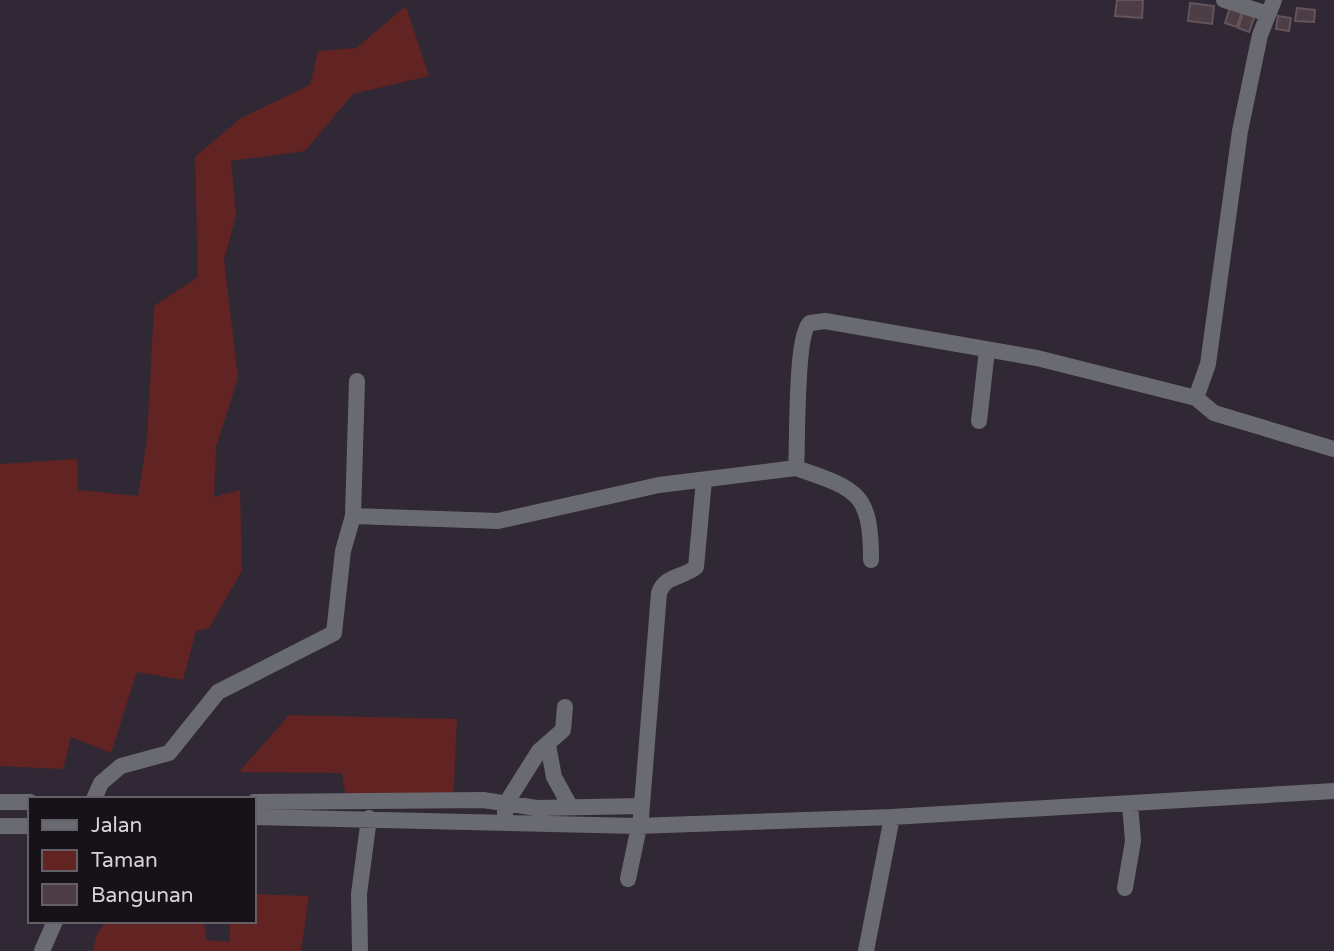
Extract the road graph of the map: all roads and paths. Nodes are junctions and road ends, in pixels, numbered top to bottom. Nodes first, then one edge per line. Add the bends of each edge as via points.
1 (1224, 0) edge
2 (1271, 7) edge
3 (987, 350) junction
4 (357, 381) dead end
5 (1196, 398) junction
6 (979, 421) dead end
7 (1334, 449) edge
8 (796, 468) junction
9 (704, 480) junction
10 (353, 516) junction
11 (871, 560) dead end
12 (565, 707) dead end
13 (548, 745) junction
14 (1334, 791) edge
15 (95, 797) edge
16 (0, 802) edge
17 (28, 802) edge
18 (256, 802) edge
19 (1130, 804) junction
20 (506, 805) junction
21 (570, 806) junction
22 (641, 815) junction
23 (256, 817) edge
24 (892, 817) junction
25 (369, 818) junction
26 (505, 824) junction
27 (0, 826) edge
28 (28, 826) edge
29 (628, 878) dead end
30 (1125, 888) dead end
31 (54, 923) edge
32 (42, 951) edge
33 (360, 951) edge
34 (866, 951) edge

1 - 2 street
2 - 5 street via 1260,35 1240,131 1208,364
3 - 5 street
3 - 6 street
3 - 8 street via 825,321 810,323 803,331
4 - 10 street
5 - 7 street via 1214,413
8 - 9 street
8 - 11 street via 850,489 858,497 871,523
9 - 10 street via 659,485 498,521
9 - 22 street via 696,568 671,578 659,593
10 - 15 street via 343,551 334,633 218,692 169,753 121,766 101,783
12 - 13 street via 563,730
13 - 20 street via 539,751
13 - 21 street via 554,777
14 - 19 street
16 - 17 street
18 - 20 street via 483,800
19 - 24 street
19 - 30 street via 1133,841
20 - 21 street
20 - 26 street
21 - 22 street
22 - 24 street
22 - 26 street
22 - 29 street
23 - 25 street
24 - 34 street
25 - 26 street
25 - 33 street via 360,879
27 - 28 street
31 - 32 street

